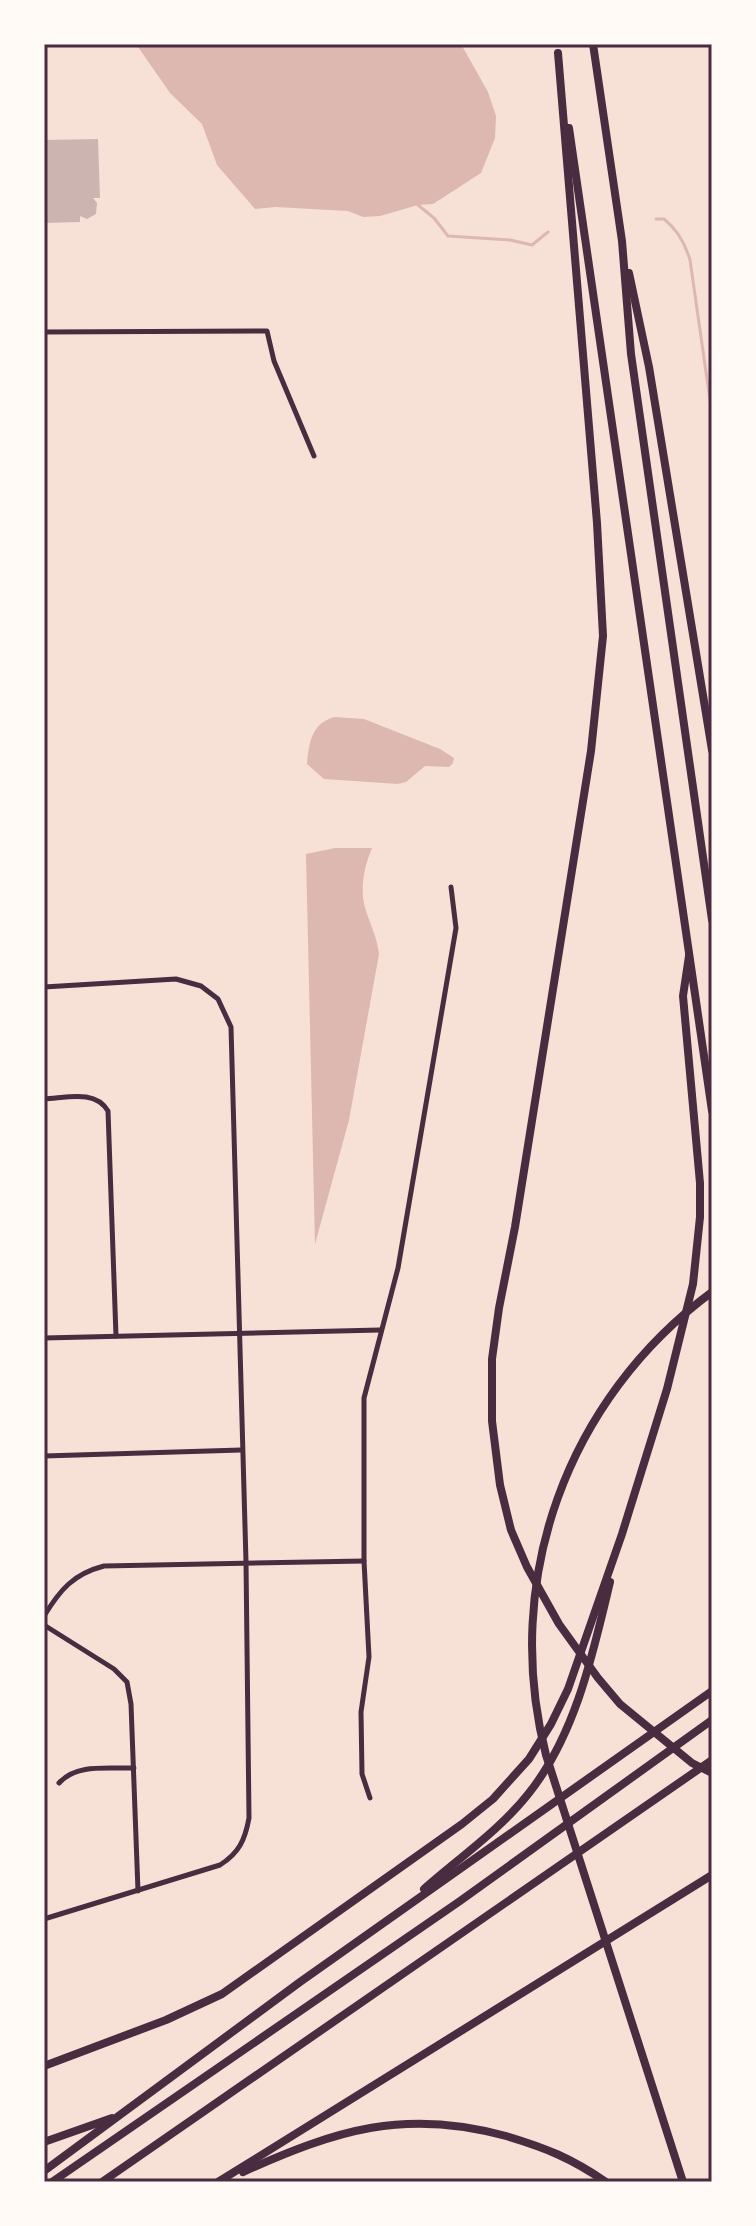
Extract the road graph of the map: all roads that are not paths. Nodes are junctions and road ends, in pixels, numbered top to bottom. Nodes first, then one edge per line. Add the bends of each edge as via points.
1 (593, 44) edge
2 (557, 48) edge
3 (622, 241) junction
4 (44, 332) edge
5 (314, 456) dead end
6 (712, 750) edge
7 (451, 887) dead end
8 (712, 920) edge
9 (689, 956) junction
10 (44, 987) edge
11 (44, 1099) edge
12 (712, 1111) edge
13 (712, 1292) edge
14 (380, 1330) junction
15 (238, 1333) junction
16 (116, 1336) junction
17 (44, 1338) edge
18 (241, 1450) junction
19 (44, 1456) edge
20 (622, 1534) junction
21 (364, 1561) junction
22 (246, 1562) junction
23 (44, 1616) edge
24 (44, 1625) edge
25 (712, 1691) edge
26 (712, 1720) edge
27 (712, 1760) edge
28 (134, 1768) junction
29 (712, 1773) edge
30 (59, 1783) dead end
31 (370, 1798) dead end
32 (712, 1875) edge
33 (138, 1891) junction
34 (392, 1917) junction
35 (44, 1919) edge
36 (274, 2063) junction
37 (44, 2066) edge
38 (121, 2115) junction
39 (44, 2142) edge
40 (44, 2171) edge
41 (52, 2182) edge
42 (102, 2182) edge
43 (112, 2182) edge
44 (220, 2182) edge
45 (606, 2182) edge
46 (683, 2182) edge

1 - 3 highway
2 - 9 highway
2 - 29 highway via 603,636 591,751 499,1308 492,1421 511,1530 559,1624 620,1704
3 - 6 highway via 649,367
3 - 8 highway via 631,354
4 - 5 street via 267,331 274,361
7 - 14 street via 456,928 398,1268
9 - 12 highway
9 - 20 highway via 683,996 700,1183 698,1244 667,1389
10 - 15 street via 176,979 201,986 218,999 231,1027
11 - 16 street via 94,1098 108,1111
13 - 46 highway via 635,1362 587,1432 548,1529 533,1605 531,1665 539,1728
14 - 15 street
14 - 21 street via 364,1398
15 - 16 street
15 - 18 street
16 - 17 street
18 - 19 street
18 - 22 street
20 - 34 highway via 596,1641 553,1756 509,1816
20 - 37 highway via 551,1724 529,1759 493,1799 222,1994
21 - 22 street
21 - 31 street via 369,1657 361,1712 362,1774
22 - 23 street via 95,1568 66,1584
22 - 33 street via 247,1832 236,1856 220,1865
24 - 28 street via 127,1682
25 - 34 highway
26 - 41 highway
27 - 36 highway
28 - 30 street via 80,1770
28 - 33 street
32 - 44 highway
33 - 35 street
34 - 38 highway
36 - 42 highway
36 - 43 highway
38 - 39 highway
38 - 40 highway
44 - 45 highway via 331,2136 424,2122 475,2128 533,2144 562,2154

